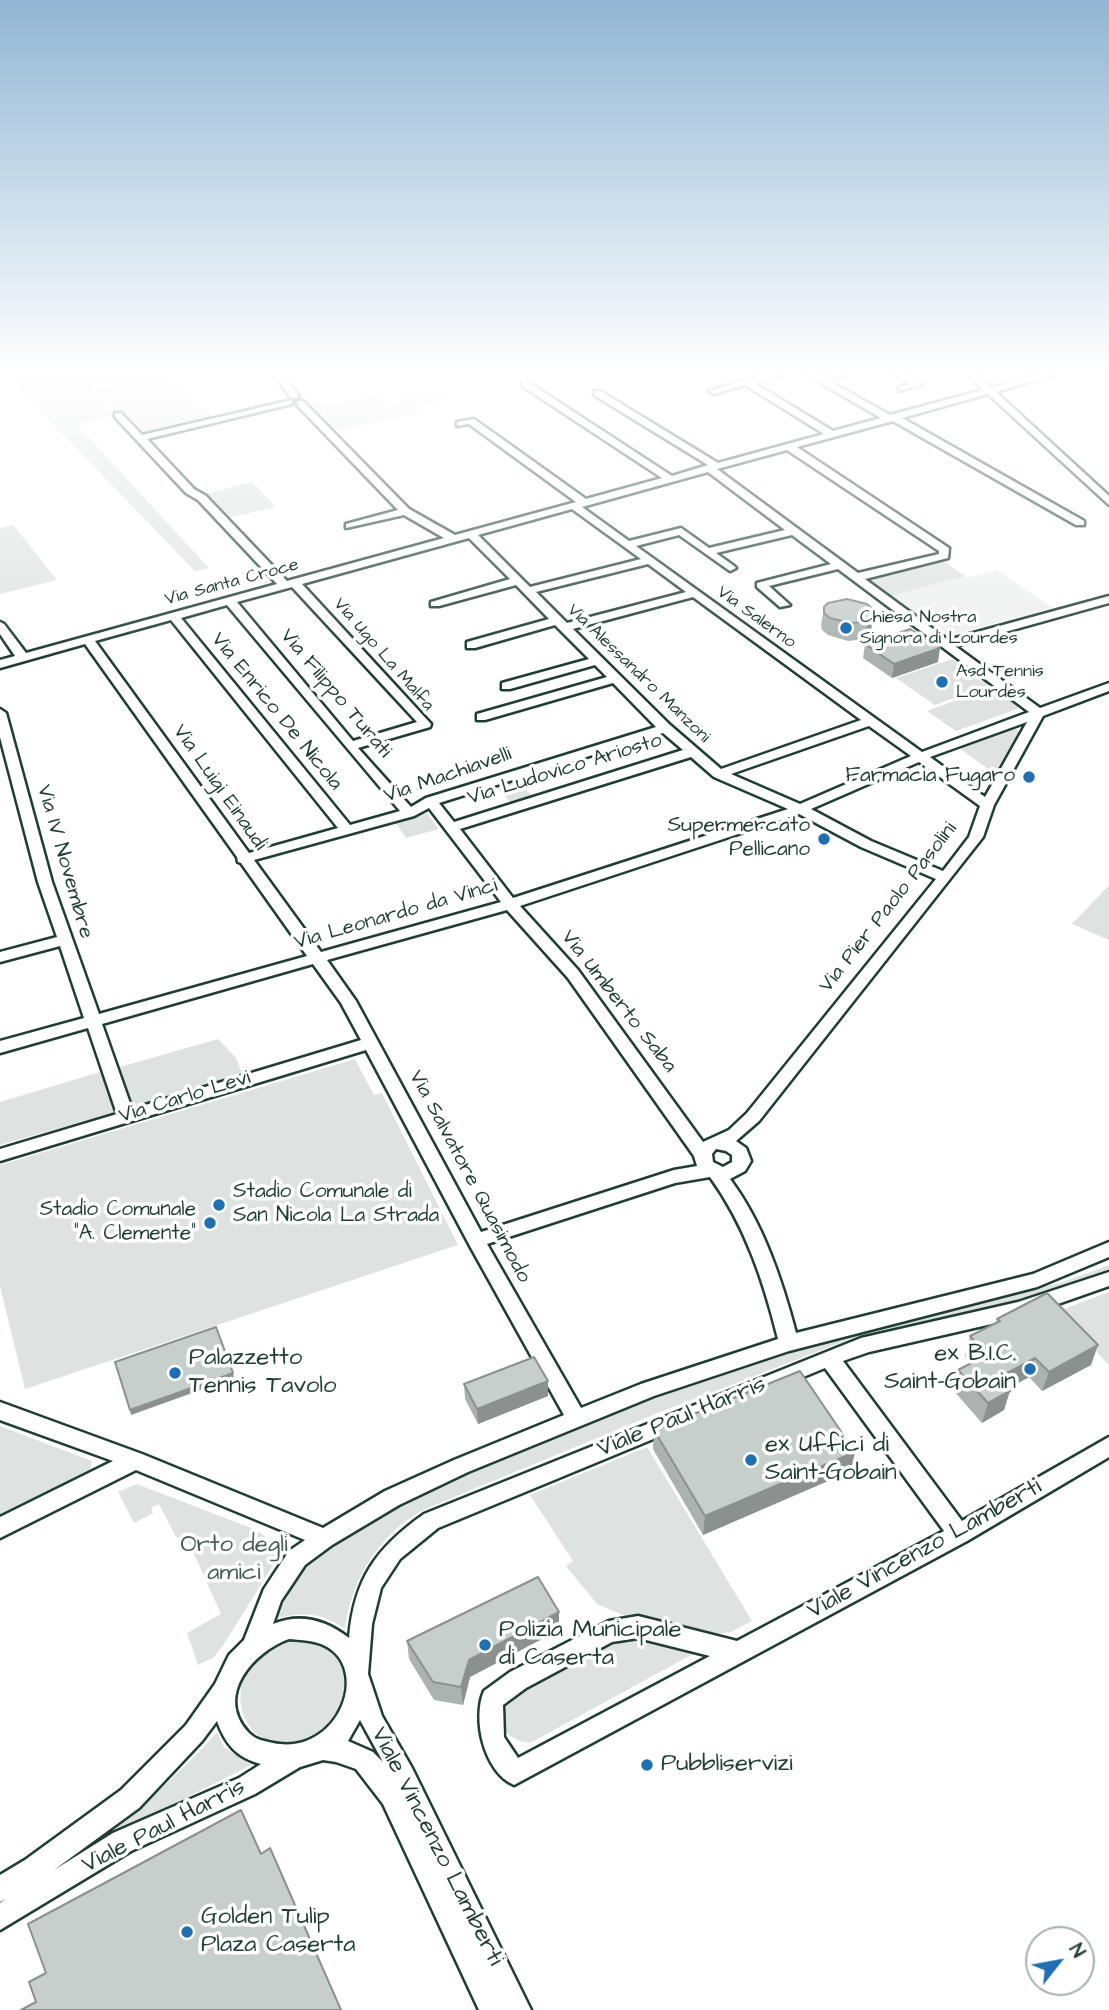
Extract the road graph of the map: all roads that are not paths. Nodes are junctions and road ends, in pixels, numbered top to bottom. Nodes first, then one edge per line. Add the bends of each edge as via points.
1 (168, 468) edge
2 (362, 468) edge
3 (531, 468) edge
4 (653, 468) edge
5 (710, 468) edge
6 (714, 468) edge
7 (821, 468) edge
8 (981, 468) edge
9 (1071, 468) edge
10 (670, 479) junction
11 (1109, 502) edge
12 (579, 505) junction
13 (405, 511) junction
14 (1080, 523) dead end
15 (350, 526) dead end
16 (794, 531) junction
17 (472, 535) junction
18 (454, 540) junction
19 (627, 545) junction
20 (707, 552) junction
21 (648, 561) junction
22 (842, 565) junction
23 (730, 568) dead end
24 (857, 577) junction
25 (517, 580) junction
26 (291, 585) junction
27 (528, 591) junction
28 (693, 594) junction
29 (1109, 599) edge
30 (230, 601) junction
31 (435, 604) dead end
32 (784, 605) dead end
33 (174, 616) junction
34 (562, 624) junction
35 (0, 626) edge
36 (88, 640) junction
37 (471, 645) dead end
38 (945, 645) junction
39 (23, 658) junction
40 (598, 660) junction
41 (0, 664) edge
42 (616, 678) junction
43 (506, 686) dead end
44 (1109, 687) edge
45 (0, 713) edge
46 (1038, 713) junction
47 (481, 717) dead end
48 (870, 721) junction
49 (665, 728) junction
50 (350, 746) junction
51 (692, 752) junction
52 (919, 757) junction
53 (719, 774) junction
54 (431, 801) junction
55 (987, 805) junction
56 (800, 809) junction
57 (409, 813) junction
58 (452, 827) junction
59 (348, 831) junction
60 (243, 859) junction
61 (944, 877) junction
62 (510, 904) junction
63 (64, 940) junction
64 (0, 957) edge
65 (317, 960) junction
66 (92, 1022) junction
67 (371, 1043) junction
68 (0, 1047) edge
69 (126, 1116) junction
70 (753, 1117) junction
71 (0, 1155) edge
72 (710, 1157) junction
73 (741, 1161) junction
74 (739, 1204) junction
75 (476, 1241) junction
76 (1109, 1249) edge
77 (1109, 1279) edge
78 (789, 1343) junction
79 (829, 1358) junction
80 (0, 1410) edge
81 (576, 1419) junction
82 (1109, 1446) edge
83 (135, 1460) junction
84 (0, 1528) edge
85 (959, 1534) junction
86 (324, 1538) junction
87 (254, 1643) junction
88 (740, 1653) junction
89 (359, 1677) junction
90 (225, 1690) junction
91 (322, 1748) junction
92 (291, 1759) junction
93 (0, 1889) edge
94 (0, 1917) edge
95 (493, 2010) edge
96 (518, 2010) edge

1 - 26 street
2 - 13 street
3 - 12 street, Via Salerno
4 - 10 street
5 - 10 street, Via Santa Croce
6 - 16 street
7 - 24 street via 945,550 944,556
8 - 14 street
9 - 11 street
10 - 12 street, Via Santa Croce
12 - 17 street, Via Santa Croce
12 - 19 street, Via Salerno
13 - 15 street
13 - 18 street
16 - 20 street
16 - 22 street
17 - 18 street, Via Santa Croce
17 - 25 street, Via Alessandro Manzoni
18 - 26 street, Via Santa Croce
19 - 20 street via 681,531
19 - 21 street, Via Salerno
20 - 23 street
21 - 27 street
21 - 28 street, Via Salerno
22 - 24 street
22 - 32 street via 761,585
24 - 38 street
25 - 27 street, Via Alessandro Manzoni
25 - 31 street
26 - 30 street, Via Santa Croce
26 - 50 street, Via Ugo La Malfa via 425,724
27 - 34 street, Via Alessandro Manzoni
28 - 34 street
28 - 48 street, Via Salerno
29 - 38 street
30 - 33 street, Via Santa Croce
30 - 50 street, Via Filippo Turati
33 - 36 street, Via Santa Croce
33 - 59 street, Via Enrico De Nicola
34 - 37 street
34 - 40 street, Via Alessandro Manzoni
35 - 39 street
36 - 39 street, Via Santa Croce
36 - 60 street, Via Luigi Einaudi
38 - 46 street
39 - 41 street, Via Santa Croce
40 - 42 street, Via Alessandro Manzoni
40 - 43 street
42 - 47 street
42 - 49 street, Via Alessandro Manzoni
44 - 46 street, Via Leonardo da Vinci
45 - 63 street, Via IV Novembre
46 - 52 street, Via Leonardo da Vinci
46 - 55 street, Via Pier Paolo Pasolini
48 - 52 street, Via Salerno
48 - 53 street
49 - 51 street, Via Alessandro Manzoni
49 - 54 street, Via Machiavelli
50 - 57 street, Via Filippo Turati
51 - 53 street, Via Alessandro Manzoni
51 - 58 street, Via Ludovico Ariosto
52 - 55 street, Via Salerno
52 - 56 street, Via Leonardo da Vinci
53 - 56 street, Via Alessandro Manzoni
54 - 57 street, Via Machiavelli
54 - 58 street, Via Umberto Saba
55 - 61 street, Via Pier Paolo Pasolini via 976,837
56 - 61 street, Via Alessandro Manzoni
56 - 62 street, Via Leonardo da Vinci
57 - 59 street, Via Machiavelli
58 - 62 street, Via Umberto Saba
59 - 60 street, Via Machiavelli
60 - 65 street, Via Luigi Einaudi
61 - 70 street, Via Pier Paolo Pasolini
62 - 65 street, Via Leonardo da Vinci
62 - 72 street, Via Umberto Saba via 573,974
63 - 64 street
63 - 66 street, Via IV Novembre
65 - 66 street, Via Leonardo da Vinci
65 - 67 street, Via Salvatore Quasimodo via 348,1001
66 - 68 street, Via Leonardo da Vinci
66 - 69 street, Via IV Novembre
67 - 69 street, Via Carlo Levi
67 - 75 street, Via Salvatore Quasimodo
69 - 71 street, Via Carlo Levi
70 - 72 street, Via Pier Paolo Pasolini
70 - 73 street, Via Pier Paolo Pasolini
72 - 73 street via 731,1172
72 - 73 street via 730,1144
72 - 74 street, Via Pier Paolo Pasolini
72 - 75 street via 674,1177
73 - 74 street, Via Pier Paolo Pasolini
74 - 78 street, Via Pier Paolo Pasolini
75 - 81 street, Via Salvatore Quasimodo
76 - 78 street, Viale Paul Harris via 1037,1280
77 - 79 street, Viale Paul Harris via 1018,1310 868,1344
78 - 81 street, Viale Paul Harris
79 - 85 street
79 - 89 street, Viale Paul Harris via 472,1503 410,1534 384,1559 369,1586 359,1629
80 - 83 street
81 - 86 street, Viale Paul Harris via 392,1498
82 - 85 street, Viale Vincenzo Lamberti
83 - 84 street
83 - 86 street
85 - 88 street, Viale Vincenzo Lamberti
86 - 87 street, Viale Paul Harris via 297,1558 272,1596
87 - 89 street, Viale Paul Harris via 289,1628 326,1633 352,1656
87 - 90 street, Viale Paul Harris via 230,1672
88 - 88 street, Viale Vincenzo Lamberti via 638,1627 609,1632 518,1680 492,1699 488,1723 496,1747 514,1773
89 - 91 street, Viale Paul Harris via 347,1726
89 - 96 street, Viale Vincenzo Lamberti via 372,1721 404,1776
90 - 92 street, Viale Paul Harris via 225,1712 233,1732 248,1748 268,1757
90 - 93 street, Viale Paul Harris via 194,1733 130,1799
91 - 92 street, Viale Paul Harris
91 - 95 street, Viale Vincenzo Lamberti via 352,1752 372,1765 392,1795
92 - 94 street, Viale Paul Harris via 247,1786 122,1842

